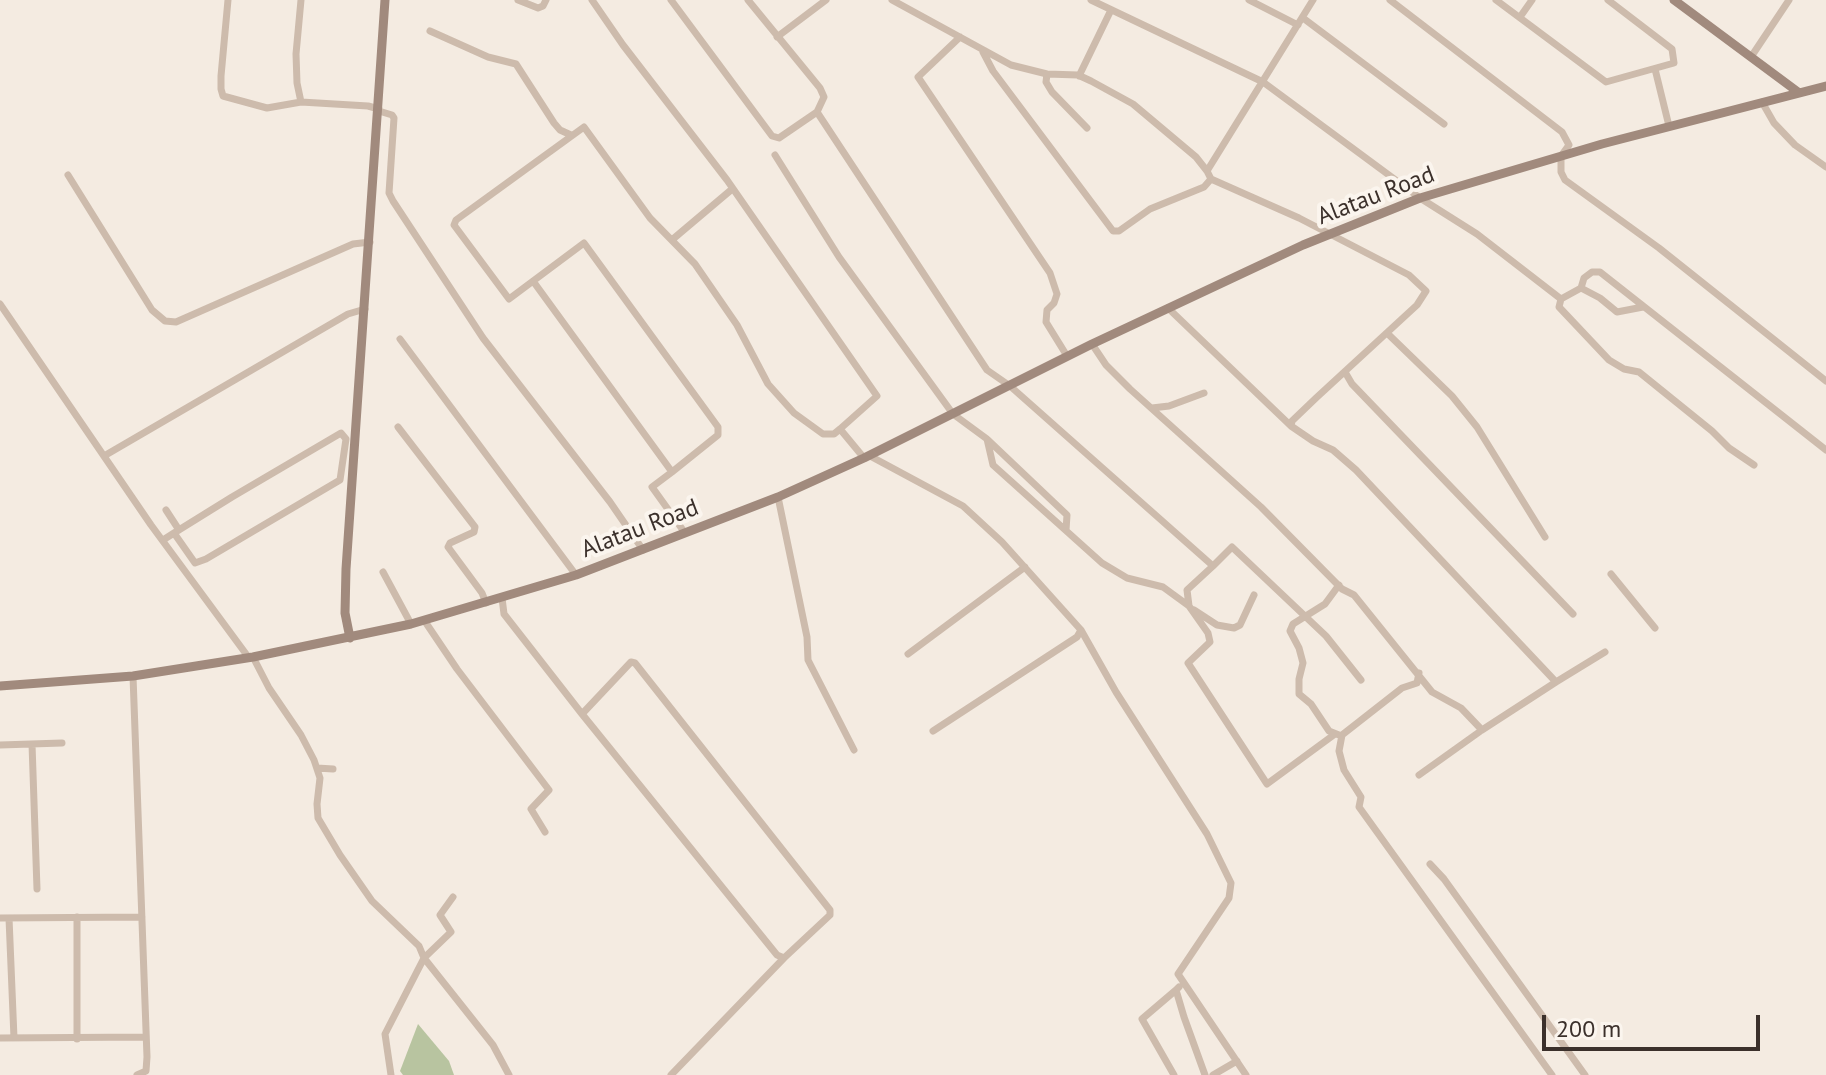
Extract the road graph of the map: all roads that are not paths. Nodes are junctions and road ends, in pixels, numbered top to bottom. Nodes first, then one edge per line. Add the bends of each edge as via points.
1 (228, 0) edge
2 (301, 0) edge
3 (385, 0) edge
4 (518, 0) edge
5 (546, 0) edge
6 (592, 0) edge
7 (671, 0) edge
8 (748, 0) edge
9 (826, 0) edge
10 (892, 0) edge
11 (917, 0) edge
12 (1091, 0) edge
13 (1249, 0) edge
14 (1313, 0) edge
15 (1390, 0) edge
16 (1496, 0) edge
17 (1532, 0) edge
18 (1608, 0) edge
19 (1674, 0) edge
20 (1789, 0) edge
21 (913, 10) junction
22 (1111, 10) junction
23 (1520, 17) junction
24 (1300, 21) junction
25 (430, 31) dead end
26 (777, 37) junction
27 (960, 37) junction
28 (982, 50) junction
29 (1751, 57) junction
30 (1655, 69) junction
31 (1047, 74) junction
32 (1079, 76) junction
33 (1263, 82) junction
34 (1826, 86) edge
35 (1798, 92) junction
36 (301, 102) junction
37 (1762, 102) junction
38 (379, 110) junction
39 (817, 112) junction
40 (1444, 124) dead end
41 (1669, 126) junction
42 (1087, 128) dead end
43 (571, 135) junction
44 (775, 155) dead end
45 (1561, 156) junction
46 (1826, 167) edge
47 (68, 175) dead end
48 (1209, 175) junction
49 (731, 190) junction
50 (1420, 198) junction
51 (1332, 235) junction
52 (673, 239) junction
53 (370, 242) junction
54 (533, 281) junction
55 (1581, 288) junction
56 (1561, 299) junction
57 (0, 304) edge
58 (1643, 307) junction
59 (1168, 308) junction
60 (365, 309) junction
61 (1387, 333) junction
62 (400, 339) dead end
63 (1092, 344) junction
64 (1067, 356) junction
65 (1345, 372) junction
66 (1826, 381) edge
67 (1010, 386) junction
68 (1204, 393) dead end
69 (1152, 408) junction
70 (953, 414) junction
71 (1291, 426) junction
72 (398, 427) dead end
73 (840, 429) junction
74 (987, 439) junction
75 (1826, 450) edge
76 (870, 455) junction
77 (104, 456) junction
78 (1754, 465) dead end
79 (672, 472) junction
80 (778, 497) junction
81 (166, 510) dead end
82 (1066, 530) junction
83 (177, 531) junction
84 (685, 533) junction
85 (1545, 537) dead end
86 (163, 540) junction
87 (643, 550) junction
88 (1213, 566) junction
89 (1025, 567) junction
90 (383, 572) dead end
91 (1611, 574) dead end
92 (576, 575) junction
93 (1339, 585) junction
94 (1254, 595) dead end
95 (502, 598) junction
96 (486, 603) junction
97 (1189, 606) junction
98 (1573, 614) dead end
99 (1305, 616) junction
100 (424, 620) junction
101 (411, 624) junction
102 (1655, 628) dead end
103 (1081, 630) junction
104 (350, 638) junction
105 (1605, 652) dead end
106 (908, 654) dead end
107 (251, 657) junction
108 (1419, 673) junction
109 (133, 676) junction
110 (1361, 680) dead end
111 (1556, 682) junction
112 (0, 686) edge
113 (582, 714) junction
114 (1482, 730) junction
115 (933, 731) dead end
116 (1339, 735) junction
117 (62, 743) dead end
118 (32, 744) junction
119 (0, 745) edge
120 (854, 750) dead end
121 (317, 768) junction
122 (333, 769) dead end
123 (1419, 775) dead end
124 (545, 832) dead end
125 (1430, 864) dead end
126 (37, 889) dead end
127 (453, 897) dead end
128 (77, 917) junction
129 (142, 917) junction
130 (0, 918) edge
131 (9, 918) junction
132 (424, 958) junction
133 (784, 958) junction
134 (1182, 981) junction
135 (1176, 990) junction
136 (146, 1037) junction
137 (0, 1038) edge
138 (14, 1038) junction
139 (77, 1039) junction
140 (1237, 1061) junction
141 (137, 1075) edge
142 (391, 1075) edge
143 (509, 1075) edge
144 (671, 1075) edge
145 (1174, 1075) edge
146 (1205, 1075) edge
147 (1213, 1075) edge
148 (1246, 1075) edge
149 (1552, 1075) edge
150 (1585, 1075) edge

1 - 36 street via 223,96 267,108
2 - 36 street via 296,54
3 - 38 main road
4 - 5 street via 538,8
6 - 49 street
7 - 39 street via 772,136 779,138
8 - 26 street
9 - 26 street
10 - 21 street
11 - 21 street
12 - 22 street
13 - 24 street
14 - 24 street
15 - 45 street via 1562,132 1569,145
16 - 23 street
17 - 23 street
18 - 30 street via 1672,49 1674,63
19 - 29 main road
20 - 29 street
21 - 27 street
22 - 32 street
22 - 33 street
23 - 30 street via 1606,82
24 - 33 street
24 - 40 street
25 - 43 street via 516,64 554,123
26 - 39 street via 820,88 824,97
27 - 28 street
27 - 64 street via 918,77 1050,273 1057,294 1046,322
28 - 31 street via 1011,65
28 - 48 street via 1113,231 1204,187
29 - 35 main road
30 - 41 street
31 - 32 street
31 - 42 street via 1052,92
32 - 48 street via 1133,104 1196,157
33 - 48 street
33 - 50 street
34 - 35 main road, Alatau Road
35 - 37 main road, Alatau Road
36 - 38 street
37 - 41 main road, Alatau Road
37 - 46 street via 1795,145
38 - 53 main road
38 - 87 street via 394,118 389,193 393,201 483,338
39 - 67 street via 987,370
41 - 45 main road, Alatau Road
43 - 52 street via 584,127 650,218
43 - 54 street via 454,225 509,299
44 - 70 street via 839,257
45 - 50 main road, Alatau Road
45 - 66 street via 1565,180
47 - 53 street via 152,310 165,321 176,322 353,244
48 - 51 street
49 - 52 street
49 - 73 street via 877,396
50 - 51 main road, Alatau Road
50 - 56 street
51 - 59 main road, Alatau Road
51 - 61 street via 1409,275 1426,291
52 - 73 street via 737,325 768,384 823,434
53 - 60 main road
54 - 79 street
54 - 79 street via 584,243 674,366 718,427 718,435
55 - 56 street
55 - 58 street via 1617,312
55 - 58 street via 1584,278 1600,272
56 - 78 street via 1559,307 1609,360 1639,372
57 - 77 street
58 - 75 street
59 - 63 main road, Alatau Road
59 - 71 street
60 - 77 street
60 - 104 main road via 346,569
61 - 65 street
61 - 85 street via 1477,427
62 - 92 street
63 - 64 main road, Alatau Road
63 - 69 street via 1106,365
64 - 67 main road, Alatau Road
65 - 71 street
65 - 98 street
67 - 70 main road, Alatau Road
67 - 88 street
68 - 69 street
69 - 93 street
70 - 74 street
70 - 76 main road, Alatau Road
71 - 111 street via 1356,470
72 - 96 street via 475,527 448,547
73 - 76 street
74 - 82 street via 993,465
74 - 82 street via 1067,515
76 - 80 main road, Alatau Road
76 - 89 street via 963,506
77 - 86 street
79 - 84 street via 652,487
80 - 84 main road, Alatau Road
80 - 120 street via 808,660
81 - 83 street
82 - 97 street via 1102,563 1127,578 1163,587
83 - 83 street via 341,433 346,439 340,480 206,559 195,563
83 - 86 street
84 - 87 main road, Alatau Road
86 - 107 street
87 - 92 main road, Alatau Road
88 - 97 street via 1187,590
88 - 99 street via 1232,547
89 - 103 street
89 - 106 street
90 - 101 street
91 - 102 street
92 - 95 main road, Alatau Road
93 - 99 street via 1325,604
93 - 108 street via 1354,595
94 - 97 street via 1234,628 1217,625
95 - 96 main road, Alatau Road
95 - 113 street via 504,614
96 - 100 main road, Alatau Road
97 - 116 street via 1210,642 1188,663 1267,784
99 - 110 street
99 - 116 street via 1290,631 1303,663 1299,694 1329,731
100 - 101 main road, Alatau Road
100 - 124 street via 549,790 531,809
101 - 104 main road
103 - 115 street
103 - 134 street via 1207,834 1231,883 1229,898 1178,974
104 - 107 main road
105 - 111 street
107 - 109 main road
107 - 121 street
108 - 114 street via 1432,692 1461,708
108 - 116 street via 1417,683 1402,688
109 - 112 main road
109 - 129 street
111 - 114 street
113 - 133 street
113 - 133 street via 631,662 638,665 830,910 827,919
114 - 123 street
116 - 149 street via 1344,770 1361,797 1359,807
117 - 118 street
118 - 119 street
118 - 126 street
121 - 122 street
121 - 132 street via 318,818 372,901 419,946
125 - 150 street
127 - 132 street via 440,915 451,932
128 - 129 street
128 - 131 street
128 - 139 street
129 - 136 street
130 - 131 street
131 - 138 street
132 - 142 street via 385,1034
132 - 143 street via 493,1045
133 - 144 street
134 - 135 street
134 - 140 street
135 - 145 street via 1142,1019
135 - 146 street
136 - 139 street
136 - 141 street via 146,1071
137 - 138 street
138 - 139 street
140 - 147 street
140 - 148 street

